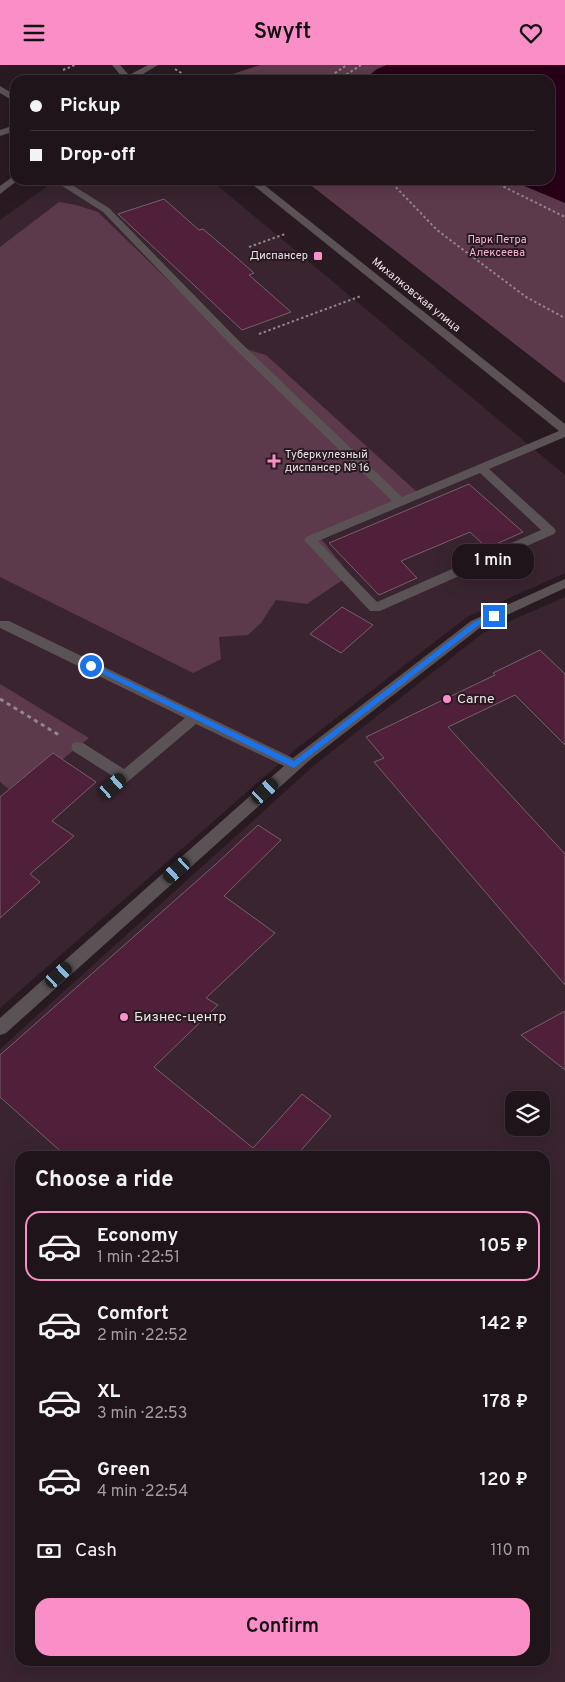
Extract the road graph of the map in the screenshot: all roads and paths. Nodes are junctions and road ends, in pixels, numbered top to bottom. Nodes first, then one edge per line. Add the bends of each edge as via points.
1 (76, 65) edge
2 (154, 65) edge
3 (347, 65) edge
4 (361, 65) edge
5 (63, 70) dead end
6 (136, 75) edge
7 (332, 75) edge
8 (344, 75) edge
9 (10, 182) edge
10 (66, 185) edge
11 (258, 185) edge
12 (394, 185) edge
13 (500, 185) edge
14 (0, 191) edge
15 (565, 217) edge
16 (290, 232) dead end
17 (249, 247) dead end
18 (366, 294) dead end
19 (565, 318) edge
20 (235, 343) junction
21 (565, 431) edge
22 (481, 468) junction
23 (400, 502) junction
24 (565, 583) edge
25 (4, 623) dead end
26 (0, 699) edge
27 (195, 717) junction
28 (78, 747) joint
29 (294, 765) junction
30 (0, 1028) edge

1 - 5 path
2 - 6 street
3 - 7 path
4 - 8 path
9 - 14 street
10 - 20 street via 106,210
11 - 21 street, Михалковская улица
12 - 19 path via 437,230 526,297
13 - 15 path
16 - 17 path
18 - 20 path
20 - 23 street
21 - 22 street
22 - 23 street
22 - 23 street via 550,531 374,608 310,540
24 - 29 street via 476,624
25 - 27 street
26 - 28 path
27 - 28 street via 119,781
27 - 29 street
29 - 30 street via 286,782

